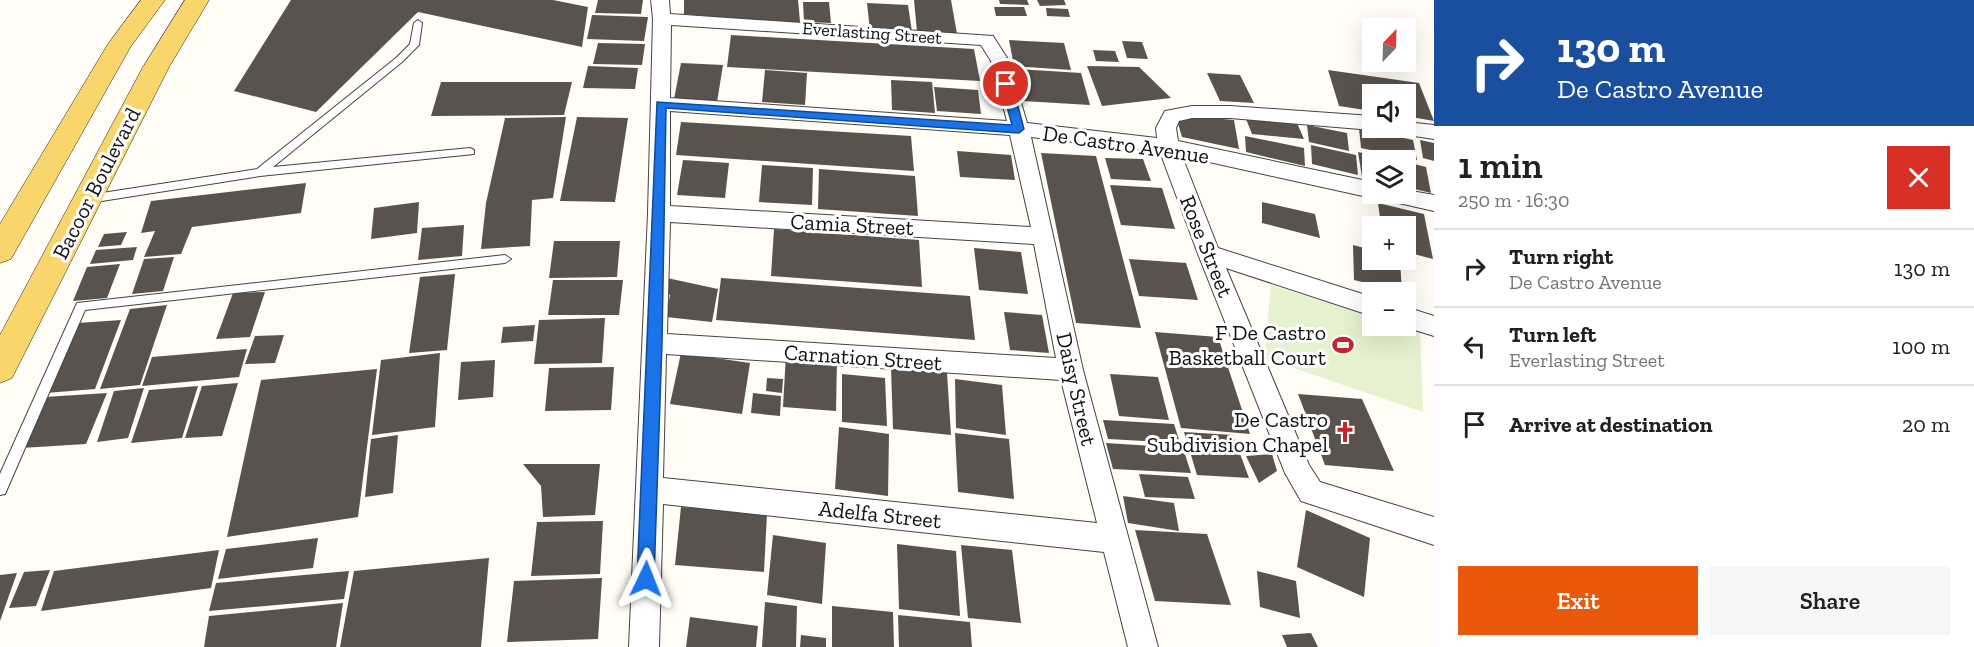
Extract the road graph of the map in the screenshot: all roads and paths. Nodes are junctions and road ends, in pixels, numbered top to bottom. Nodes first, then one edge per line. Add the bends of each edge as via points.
1 (153, 0) edge
2 (197, 0) edge
3 (660, 0) edge
4 (662, 19) junction
5 (418, 23) dead end
6 (661, 104) junction
7 (1362, 122) edge
8 (1019, 129) junction
9 (1416, 130) edge
10 (1434, 132) edge
11 (1168, 146) junction
12 (470, 152) dead end
13 (260, 172) junction
14 (1362, 188) edge
15 (87, 199) junction
16 (1416, 199) edge
17 (1434, 203) edge
18 (659, 213) junction
19 (1044, 236) junction
20 (0, 251) edge
21 (1209, 254) junction
22 (505, 259) dead end
23 (1362, 303) edge
24 (1416, 320) edge
25 (1434, 326) edge
26 (655, 343) junction
27 (0, 368) edge
28 (1071, 370) junction
29 (0, 489) edge
30 (648, 489) junction
31 (1434, 531) edge
32 (1113, 539) junction
33 (644, 647) edge
34 (1143, 647) edge

1 - 20 main road, Bacoor Boulevard via 120,44
2 - 15 main road, Bacoor Boulevard via 156,67
3 - 4 street
4 - 6 street
4 - 8 street, Everlasting Street via 987,40 1000,61
5 - 13 lane via 414,45 399,60
6 - 8 street, De Castro Avenue
6 - 18 street
7 - 11 street via 1192,112 1172,116 1166,128
8 - 11 street, De Castro Avenue
8 - 19 street, Daisy Street
9 - 10 street
11 - 14 street, De Castro Avenue
11 - 21 street, Rose Street
12 - 13 lane
13 - 15 lane
15 - 27 main road, Bacoor Boulevard
16 - 17 street
18 - 19 street, Camia Street
18 - 26 street
19 - 28 street, Daisy Street
21 - 23 street
21 - 31 street, Rose Street via 1299,473 1311,492
22 - 29 lane via 81,306
24 - 25 street
26 - 28 street, Carnation Street
26 - 30 street
28 - 32 street, Daisy Street
30 - 32 street, Adelfa Street
30 - 33 street
32 - 34 street, Daisy Street

